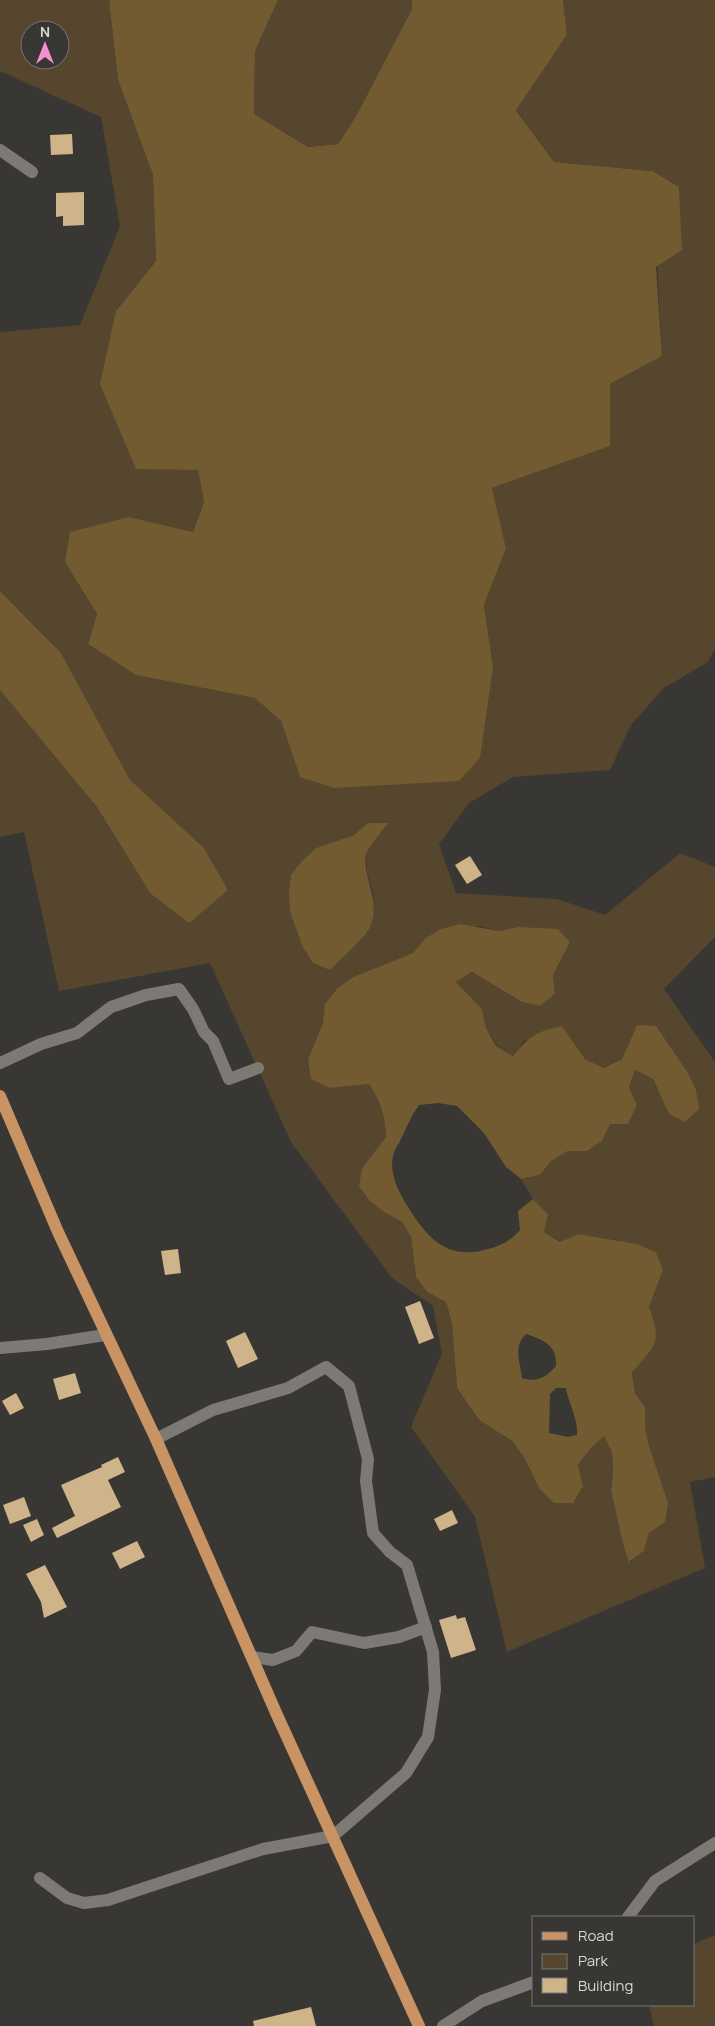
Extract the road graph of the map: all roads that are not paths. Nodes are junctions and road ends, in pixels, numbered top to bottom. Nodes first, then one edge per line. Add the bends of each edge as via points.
1 (0, 150) edge
2 (32, 172) dead end
3 (0, 1063) edge
4 (258, 1068) dead end
5 (0, 1096) edge
6 (105, 1335) junction
7 (0, 1348) edge
8 (156, 1439) junction
9 (426, 1627) junction
10 (252, 1657) junction
11 (333, 1836) junction
12 (715, 1843) edge
13 (40, 1878) dead end
14 (629, 1916) edge
15 (532, 1983) edge
16 (419, 2026) edge
17 (443, 2026) edge

1 - 2 street
3 - 4 street via 41,1044 76,1033 111,1007 146,994 179,989 194,1009 204,1032 214,1041 229,1078
5 - 6 main road
6 - 7 street
6 - 8 main road
8 - 9 street via 213,1410 288,1388 326,1367 349,1386 368,1459 366,1481 372,1533 407,1565
8 - 10 main road
9 - 10 street via 399,1637 364,1643 312,1632 296,1651 273,1660
9 - 11 street via 433,1652 435,1690 428,1737 406,1773
10 - 11 main road
11 - 13 street via 263,1849 108,1900 84,1903 67,1898
11 - 16 main road
12 - 14 street via 655,1881
15 - 17 street via 482,2001

